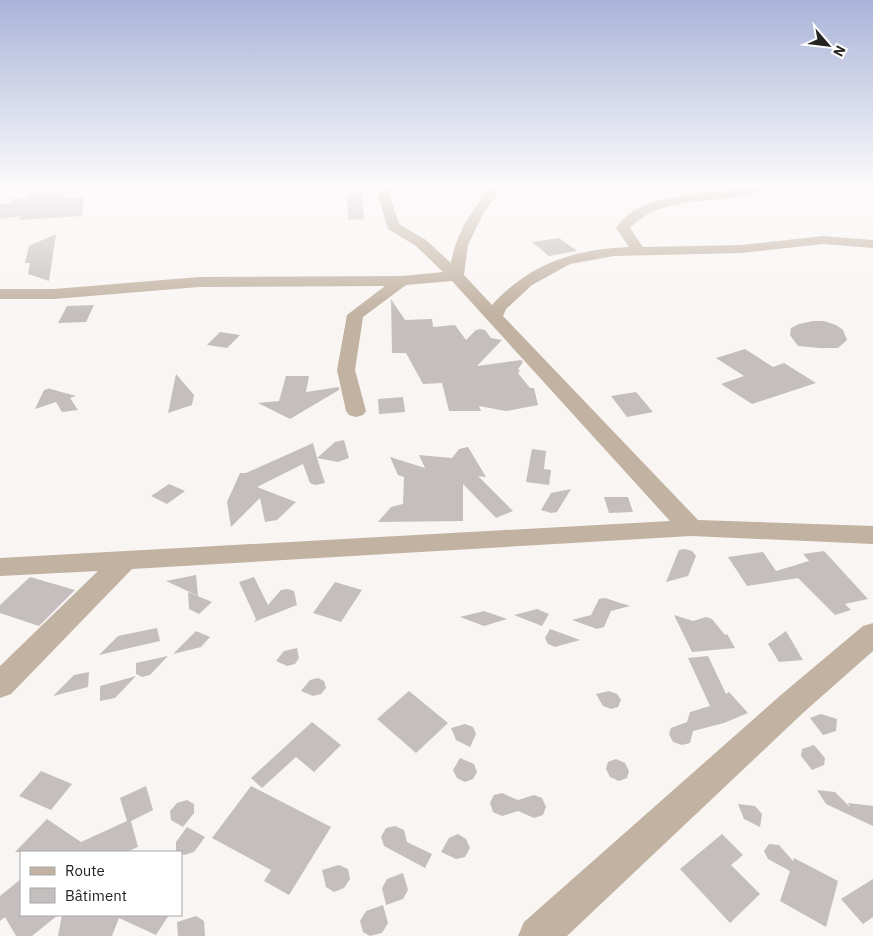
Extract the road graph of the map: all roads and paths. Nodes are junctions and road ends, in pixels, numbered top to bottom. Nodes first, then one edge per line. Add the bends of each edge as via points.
1 (397, 229) edge
2 (469, 229) edge
3 (623, 229) edge
4 (873, 244) edge
5 (638, 252) junction
6 (456, 276) junction
7 (402, 281) junction
8 (0, 294) edge
9 (494, 318) junction
10 (356, 411) dead end
11 (691, 528) junction
12 (873, 535) edge
13 (123, 562) junction
14 (0, 567) edge
15 (873, 634) edge
16 (0, 685) edge
17 (538, 936) edge

1 - 6 street via 421,243
2 - 6 street via 461,245
3 - 5 street
4 - 5 street via 823,240 741,249
5 - 9 street via 614,252 566,260 526,282 499,307
6 - 7 street
6 - 9 street
7 - 8 street via 199,282 54,294
7 - 10 street via 355,315 346,370
9 - 11 street
11 - 12 street
11 - 13 street
13 - 14 street
13 - 16 street
15 - 17 street

